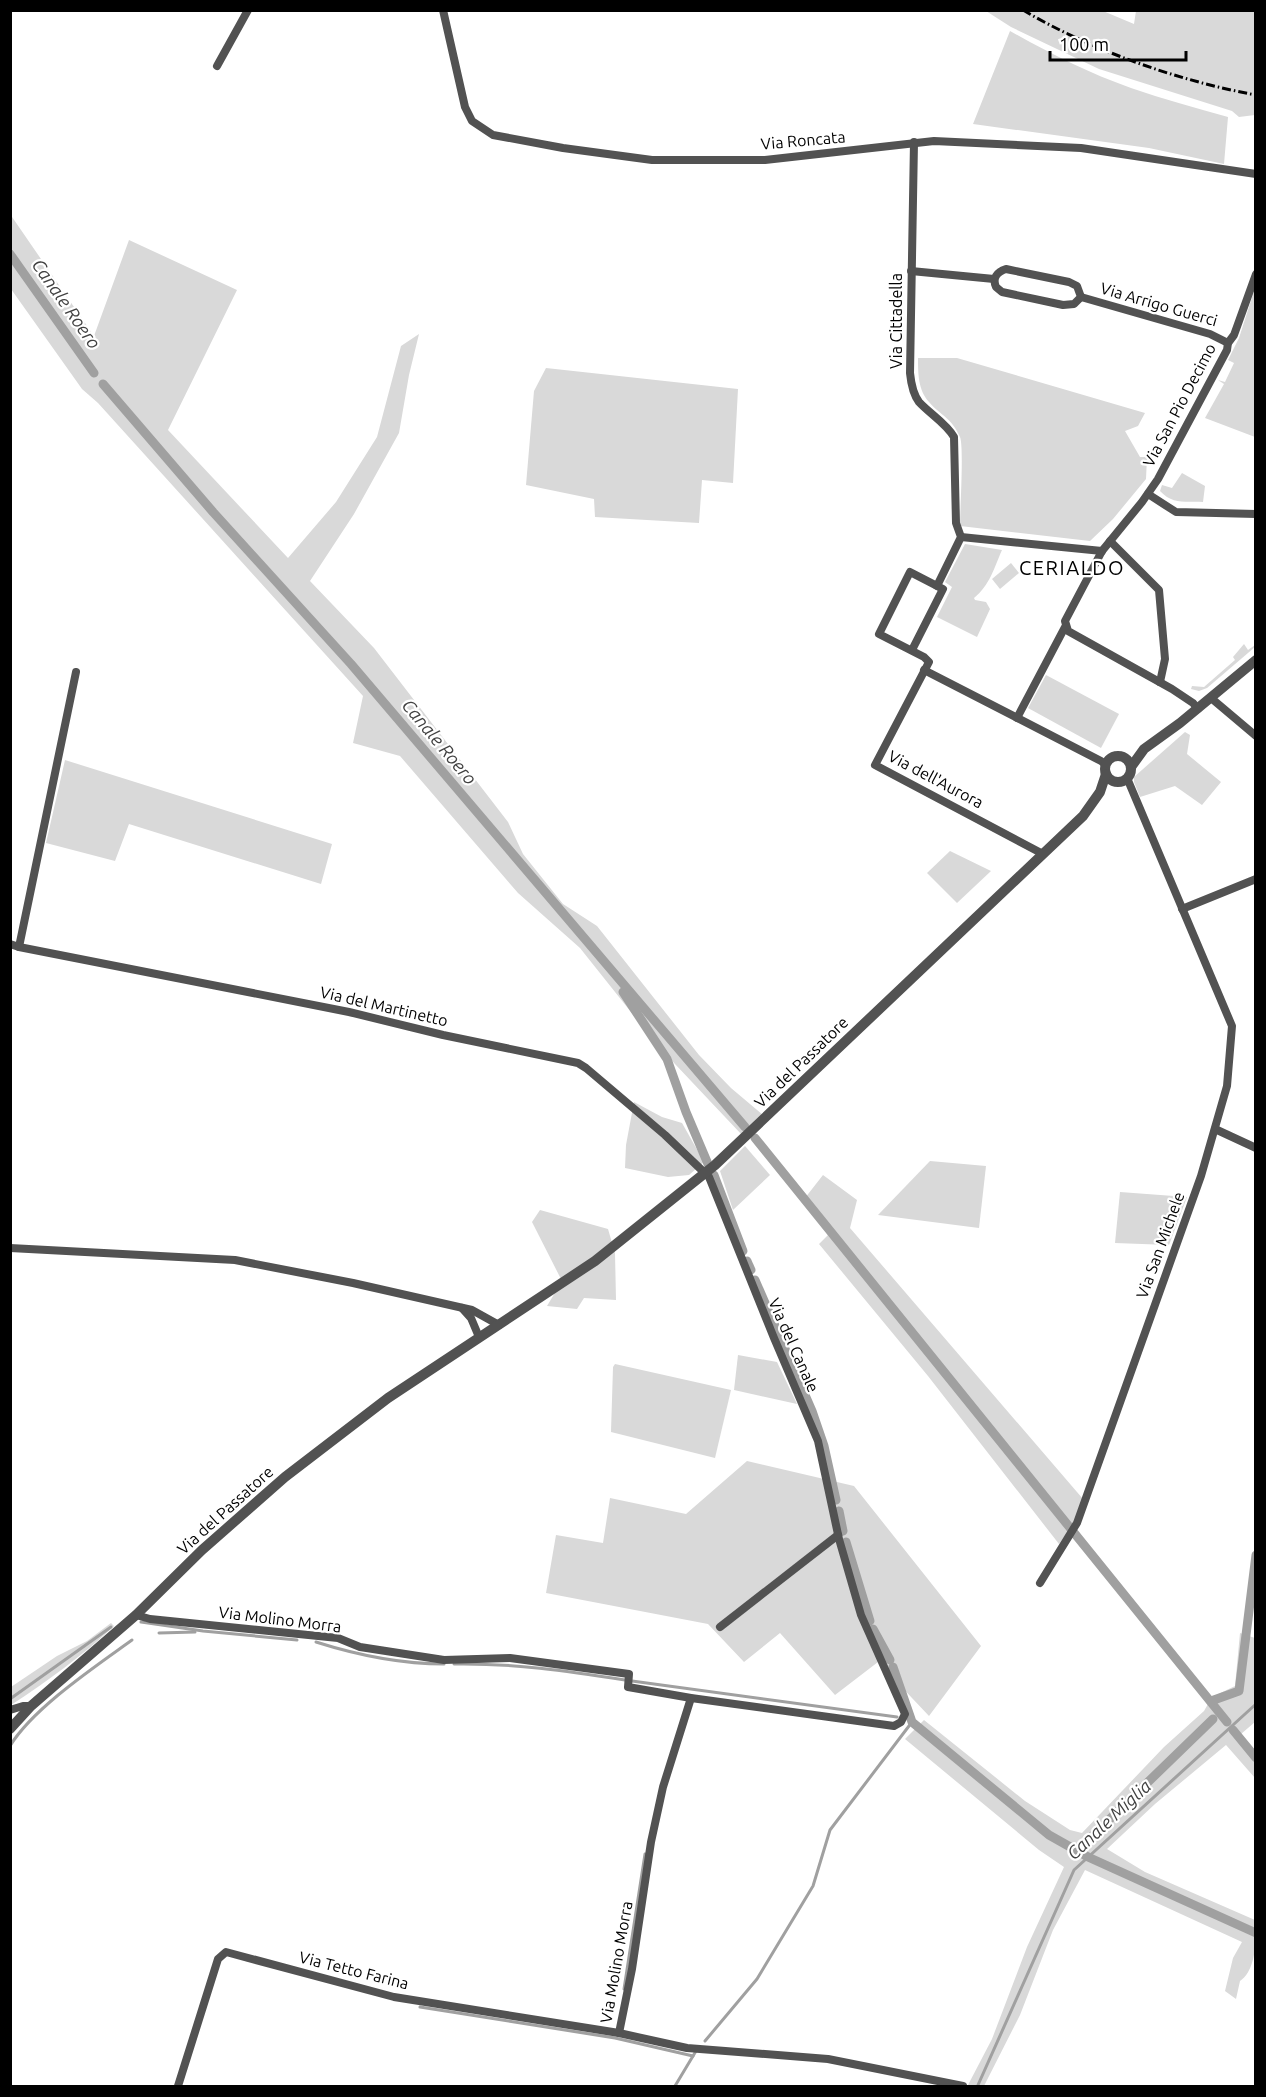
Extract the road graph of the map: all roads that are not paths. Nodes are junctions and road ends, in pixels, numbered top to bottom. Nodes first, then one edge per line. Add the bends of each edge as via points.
1 (248, 10) edge
2 (443, 10) edge
3 (217, 66) dead end
4 (914, 142) junction
5 (1256, 174) edge
6 (911, 271) junction
7 (1256, 274) edge
8 (994, 279) junction
9 (1081, 297) junction
10 (1228, 343) junction
11 (1148, 494) junction
12 (1256, 514) edge
13 (961, 537) junction
14 (1110, 541) junction
15 (1102, 551) junction
16 (937, 586) junction
17 (1065, 627) junction
18 (912, 650) junction
19 (1256, 660) edge
20 (924, 670) junction
21 (76, 672) dead end
22 (1160, 682) junction
23 (1211, 698) junction
24 (1198, 709) junction
25 (1017, 718) junction
26 (1256, 736) edge
27 (1144, 749) junction
28 (1124, 757) junction
29 (1131, 767) junction
30 (1106, 770) junction
31 (1122, 780) junction
32 (1100, 792) junction
33 (1043, 854) junction
34 (1256, 879) edge
35 (1182, 909) junction
36 (15, 946) edge
37 (1215, 1129) junction
38 (1256, 1148) edge
39 (705, 1173) junction
40 (10, 1248) edge
41 (461, 1308) junction
42 (499, 1324) junction
43 (479, 1337) junction
44 (838, 1535) junction
45 (1040, 1583) dead end
46 (136, 1615) junction
47 (720, 1628) dead end
48 (691, 1698) junction
49 (31, 1707) junction
50 (10, 1710) edge
51 (904, 1711) joint
52 (10, 1729) edge
53 (619, 2033) junction
54 (178, 2086) edge
55 (963, 2086) edge

1 - 3 street
2 - 4 street, Via Roncata via 465,107 472,121 493,135 652,160 765,160
4 - 5 street, Via Roncata via 1081,148
4 - 6 street, Via Cittadella
6 - 8 street, Via Arrigo Guerci
6 - 13 street, Via Cittadella via 912,385 919,401 954,438 956,523
7 - 10 street, Via San Pio Decimo
8 - 9 street, Via Arrigo Guerci via 999,291 1063,305 1074,304
8 - 9 street, Via Arrigo Guerci via 1006,269 1060,280 1077,286
9 - 10 street, Via Arrigo Guerci via 1210,334
10 - 11 street, Via San Pio Decimo via 1194,414
11 - 12 street via 1176,512
11 - 14 street, Via San Pio Decimo
13 - 15 street
13 - 16 street
14 - 15 street, Via San Pio Decimo
14 - 22 street via 1159,590 1165,659
15 - 17 street, Via San Pio Decimo via 1067,615
16 - 18 street via 943,589
16 - 18 street via 910,572 879,634
17 - 22 street
17 - 25 street, Via San Pio Decimo
18 - 20 street via 928,662
19 - 23 street
20 - 25 street
20 - 33 street, Via dell'Aurora via 875,765
21 - 36 street, Via del Martinetto
22 - 24 street
23 - 24 street
23 - 26 street
24 - 27 street
25 - 30 street via 1101,761
27 - 28 street
27 - 29 street
28 - 29 street
28 - 30 street via 1111,758
29 - 31 street
30 - 31 street via 1111,780
30 - 32 street, Via del Passatore
31 - 32 street, Via del Passatore
31 - 35 street, Via San Michele
32 - 33 street, Via del Passatore via 1083,816
33 - 39 street, Via del Passatore
34 - 35 street
35 - 37 street, Via San Michele via 1232,1026 1227,1086
36 - 39 street, Via del Martinetto via 349,1012 578,1063
37 - 38 street
37 - 45 street, Via San Michele via 1075,1527
39 - 42 street, Via del Passatore via 595,1261
39 - 44 street, Via del Canale via 818,1441
40 - 41 street via 235,1260
41 - 42 street
41 - 43 street via 471,1318
42 - 43 street, Via del Passatore
43 - 46 street, Via del Passatore via 388,1398 285,1476
44 - 47 street
44 - 51 street, Via del Canale via 861,1615
46 - 48 street, Via Molino Morra via 338,1638 360,1647 434,1658 510,1658 629,1674 628,1687
46 - 49 street, Via del Passatore
48 - 51 street, Via Molino Morra via 894,1726 901,1722
48 - 53 street, Via Molino Morra via 663,1787 651,1842
49 - 50 street
49 - 52 street, Via del Passatore
53 - 54 street, Via Tetto Farina via 394,1997 226,1952 218,1959
53 - 55 street, Via Molino Morra via 687,2048 828,2059

